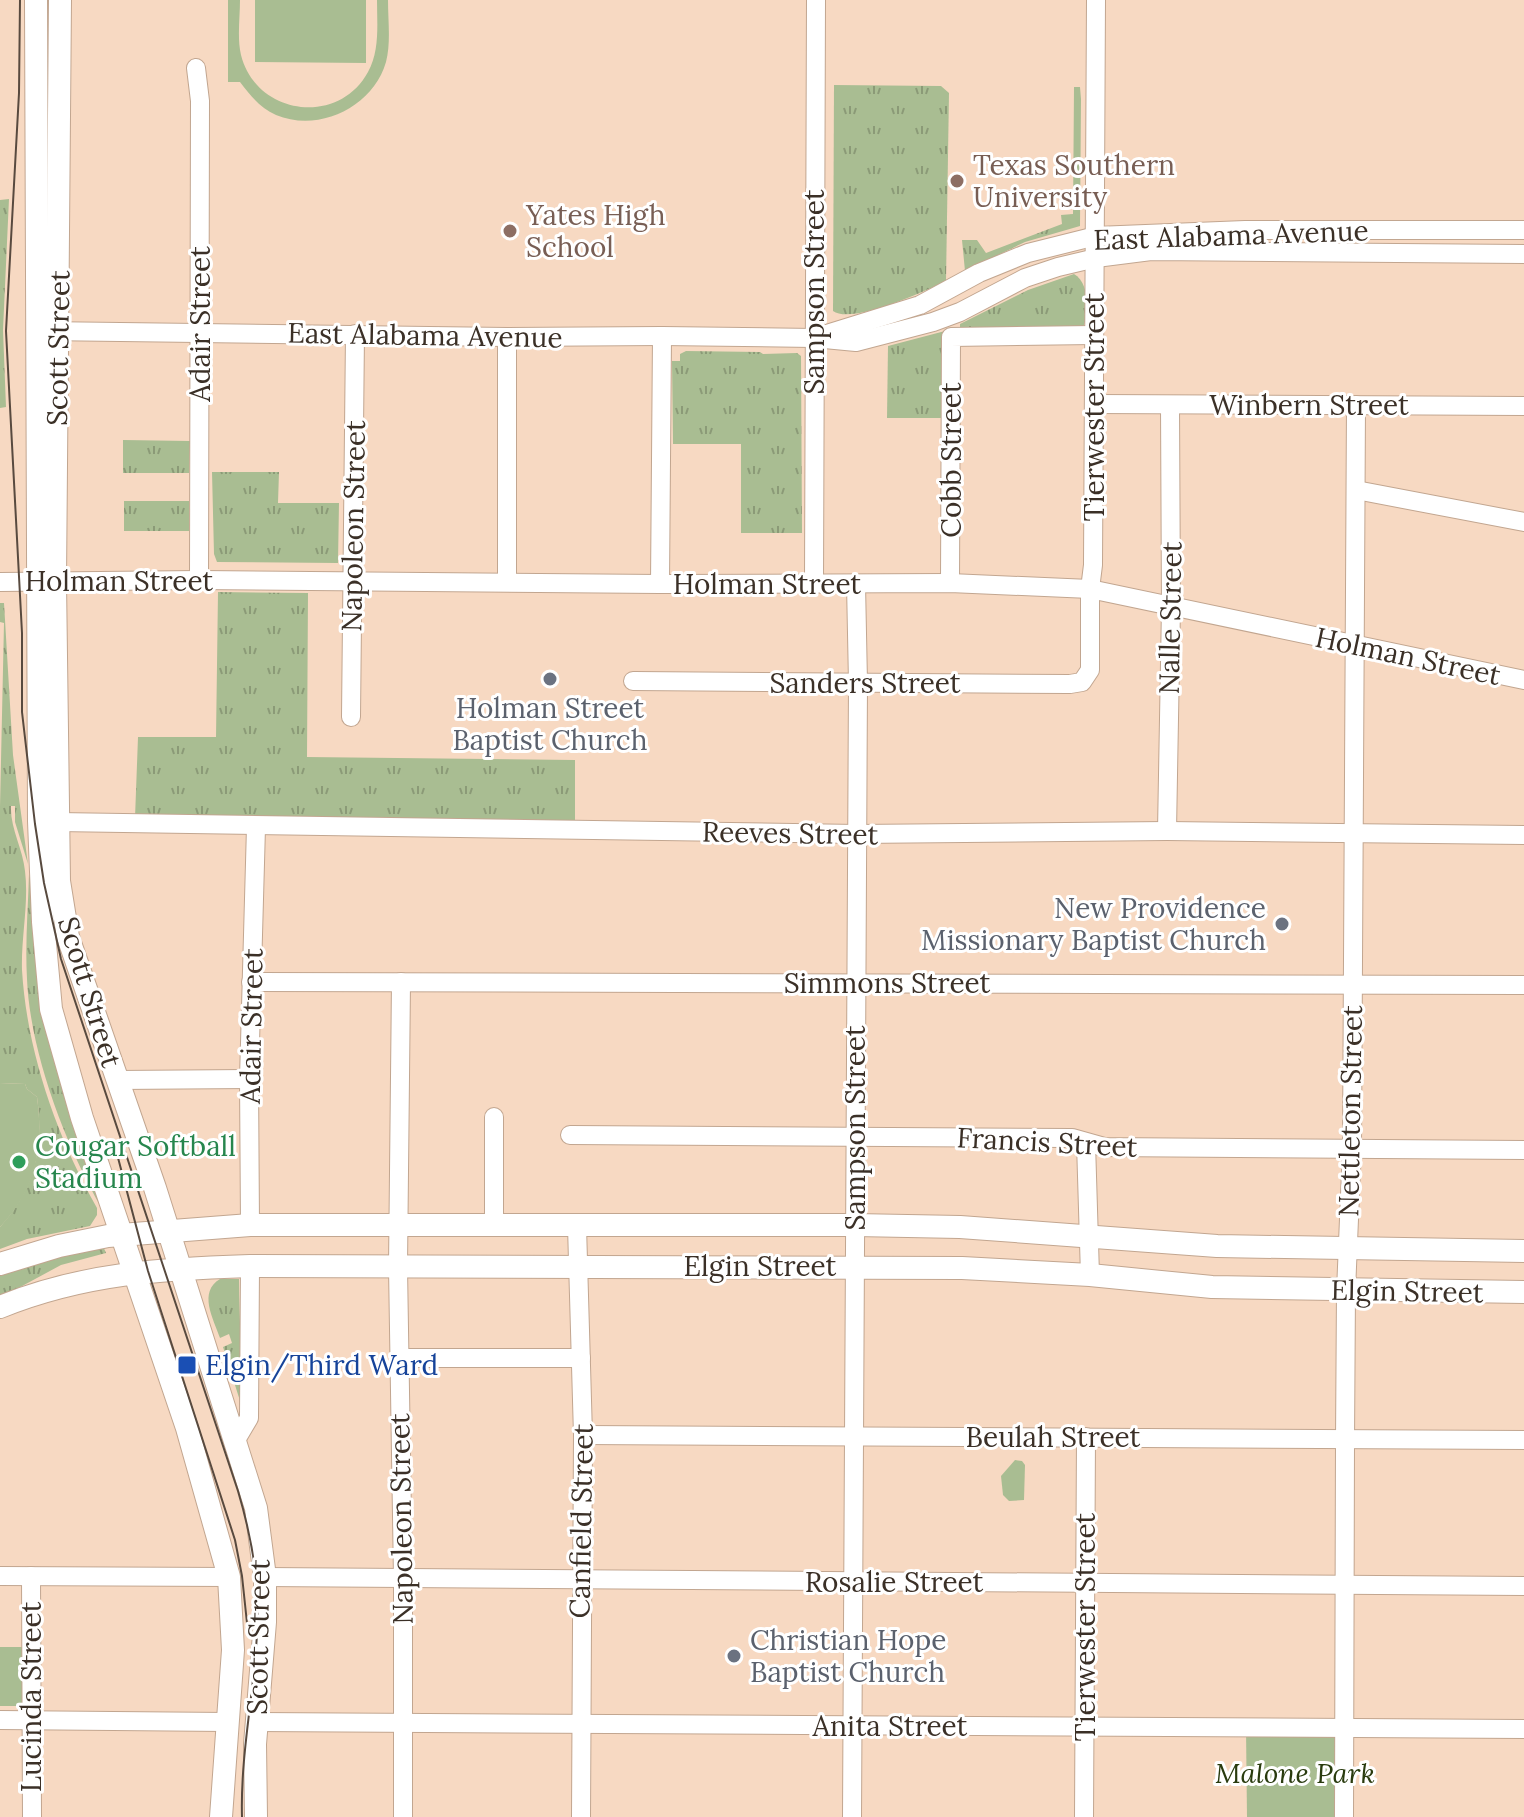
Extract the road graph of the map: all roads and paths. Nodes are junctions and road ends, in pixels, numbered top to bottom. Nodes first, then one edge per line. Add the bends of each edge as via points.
1 (36, 0) edge
2 (60, 0) edge
3 (816, 0) edge
4 (1096, 0) edge
5 (196, 68) dead end
6 (36, 127) junction
7 (60, 128) junction
8 (1524, 230) edge
9 (1096, 236) junction
10 (1524, 254) edge
11 (1096, 258) junction
12 (47, 331) junction
13 (201, 333) junction
14 (355, 334) junction
15 (1094, 335) junction
16 (662, 336) junction
17 (507, 337) junction
18 (814, 338) junction
19 (1095, 404) junction
20 (1170, 405) junction
21 (1356, 405) junction
22 (1524, 406) edge
23 (1356, 490) junction
24 (1524, 522) edge
25 (199, 580) junction
26 (46, 581) junction
27 (351, 581) junction
28 (0, 582) edge
29 (507, 582) junction
30 (814, 583) junction
31 (950, 583) junction
32 (660, 584) junction
33 (856, 584) junction
34 (1090, 589) junction
35 (1171, 607) junction
36 (1354, 645) junction
37 (1090, 670) joint
38 (1524, 680) edge
39 (633, 681) dead end
40 (858, 683) junction
41 (351, 717) dead end
42 (57, 822) junction
43 (256, 827) junction
44 (1167, 831) junction
45 (857, 834) junction
46 (1352, 835) junction
47 (1524, 835) edge
48 (251, 982) junction
49 (401, 982) junction
50 (855, 983) junction
51 (1352, 984) junction
52 (1524, 985) edge
53 (249, 1079) junction
54 (117, 1080) junction
55 (494, 1117) dead end
56 (570, 1135) dead end
57 (855, 1135) junction
58 (1086, 1143) junction
59 (1352, 1147) junction
60 (1524, 1150) edge
61 (250, 1225) junction
62 (494, 1225) junction
63 (855, 1225) junction
64 (398, 1226) junction
65 (577, 1226) junction
66 (168, 1230) junction
67 (120, 1235) junction
68 (1089, 1237) junction
69 (1347, 1250) junction
70 (1524, 1251) edge
71 (0, 1264) edge
72 (250, 1266) junction
73 (579, 1266) junction
74 (855, 1266) junction
75 (398, 1267) junction
76 (180, 1268) junction
77 (134, 1272) junction
78 (1090, 1275) junction
79 (1346, 1291) junction
80 (1524, 1292) edge
81 (0, 1307) edge
82 (399, 1358) junction
83 (581, 1358) junction
84 (583, 1435) junction
85 (854, 1436) junction
86 (1086, 1437) junction
87 (236, 1440) junction
88 (1345, 1440) junction
89 (1524, 1440) edge
90 (0, 1576) edge
91 (31, 1576) junction
92 (229, 1577) junction
93 (265, 1577) junction
94 (403, 1578) junction
95 (581, 1579) junction
96 (854, 1581) junction
97 (1086, 1583) junction
98 (1345, 1585) junction
99 (1524, 1586) edge
100 (0, 1720) edge
101 (31, 1720) junction
102 (227, 1722) junction
103 (257, 1722) junction
104 (402, 1723) junction
105 (579, 1724) junction
106 (853, 1726) junction
107 (1085, 1727) junction
108 (1344, 1728) junction
109 (1524, 1729) edge
110 (32, 1817) edge
111 (221, 1817) edge
112 (256, 1817) edge
113 (403, 1817) edge
114 (581, 1817) edge
115 (852, 1817) edge
116 (1084, 1817) edge
117 (1344, 1817) edge

1 - 6 main road, Scott Street
2 - 7 main road, Scott Street
3 - 18 street, Sampson Street
4 - 9 street, Tierwester Street
5 - 13 street, Adair Street
6 - 7 main road
6 - 12 main road, Scott Street
7 - 12 main road, Scott Street
8 - 9 street, East Alabama Avenue
9 - 11 street, Tierwester Street
9 - 18 street, East Alabama Avenue via 1028,253 920,305
10 - 11 street, East Alabama Avenue via 1151,251
11 - 15 street, Tierwester Street
11 - 18 street, East Alabama Avenue via 1025,278 960,312 896,334 856,342
12 - 13 street, East Alabama Avenue
12 - 26 main road, Scott Street
13 - 14 street, East Alabama Avenue
13 - 25 street, Adair Street
14 - 17 street, East Alabama Avenue
14 - 27 street, Napoleon Street
15 - 19 street, Tierwester Street
15 - 31 street, Cobb Street via 951,337
16 - 17 street, East Alabama Avenue
16 - 18 street, East Alabama Avenue
16 - 32 street
17 - 29 street
18 - 30 street, Sampson Street
19 - 20 street, Winbern Street
19 - 34 street, Tierwester Street
20 - 21 street, Winbern Street
20 - 35 street, Nalle Street
21 - 22 street, Winbern Street
21 - 23 street, Nettleton Street
23 - 24 street
23 - 36 street, Nettleton Street
25 - 26 street, Holman Street
25 - 27 street, Holman Street
26 - 28 street, Holman Street
26 - 42 main road, Scott Street
26 - 67 main road, Scott Street via 39,856 51,1009
27 - 29 street, Holman Street
27 - 41 street, Napoleon Street
29 - 32 street, Holman Street
30 - 32 street, Holman Street
30 - 33 street, Holman Street
31 - 33 street, Holman Street
31 - 34 street, Holman Street
33 - 40 street, Sampson Street
34 - 35 street, Holman Street
34 - 37 street, Tierwester Street
35 - 36 street, Holman Street
35 - 44 street, Nalle Street
36 - 38 street, Holman Street
36 - 46 street, Nettleton Street
37 - 40 street, Sanders Street via 1082,682 1070,684
39 - 40 street, Sanders Street
40 - 45 street, Sampson Street
42 - 43 street, Reeves Street
42 - 54 main road, Scott Street via 68,937
43 - 45 street, Reeves Street
43 - 48 street, Adair Street
44 - 45 street, Reeves Street
44 - 46 street, Reeves Street
45 - 50 street, Sampson Street
46 - 47 street, Reeves Street
46 - 51 street, Nettleton Street
48 - 49 street, Simmons Street
48 - 53 street, Adair Street
49 - 50 street, Simmons Street
49 - 64 street, Napoleon Street
50 - 51 street, Simmons Street
50 - 57 street, Sampson Street
51 - 52 street, Simmons Street
51 - 59 street, Nettleton Street
53 - 54 street
53 - 61 street, Adair Street
54 - 66 main road, Scott Street
55 - 62 street
56 - 57 street, Francis Street
57 - 58 street, Francis Street via 1072,1138
57 - 63 street, Sampson Street
58 - 59 street, Francis Street
58 - 68 street
59 - 60 street, Francis Street
59 - 69 street, Nettleton Street
61 - 64 main road, Elgin Street
61 - 66 main road, Elgin Street
62 - 64 main road, Elgin Street
62 - 65 main road, Elgin Street
63 - 65 main road, Elgin Street
63 - 68 main road, Elgin Street
63 - 74 street, Sampson Street
64 - 75 street, Napoleon Street
65 - 73 street, Canfield Street
66 - 67 main road, Elgin Street
66 - 76 main road, Scott Street
67 - 71 main road, Elgin Street
67 - 77 main road, Scott Street
68 - 69 main road, Elgin Street
68 - 78 street
69 - 70 main road, Elgin Street
69 - 79 street, Nettleton Street
72 - 75 main road, Elgin Street
72 - 76 main road, Elgin Street
72 - 87 street via 249,1418
73 - 74 main road, Elgin Street
73 - 75 main road, Elgin Street
73 - 83 street, Canfield Street
74 - 78 main road, Elgin Street
74 - 85 street, Sampson Street
75 - 82 street, Napoleon Street
76 - 77 main road, Elgin Street
76 - 87 main road, Scott Street
77 - 81 main road, Elgin Street via 66,1284
77 - 92 main road, Scott Street via 187,1428
78 - 79 main road, Elgin Street via 1212,1287
79 - 80 main road, Elgin Street
79 - 88 street, Nettleton Street
82 - 83 street
82 - 94 street, Napoleon Street
83 - 84 street, Canfield Street
84 - 85 street, Beulah Street
84 - 95 street, Canfield Street
85 - 86 street, Beulah Street
85 - 96 street, Sampson Street
86 - 88 street, Beulah Street
86 - 97 street, Tierwester Street
87 - 93 main road, Scott Street via 256,1508
88 - 89 street, Beulah Street
88 - 98 street, Nettleton Street
90 - 91 street
91 - 92 street
91 - 101 street, Lucinda Street
92 - 102 main road, Scott Street via 233,1650
93 - 94 street, Rosalie Street
93 - 103 main road, Scott Street
94 - 95 street, Rosalie Street
94 - 104 street, Napoleon Street
95 - 96 street, Rosalie Street
95 - 105 street, Canfield Street
96 - 97 street, Rosalie Street
96 - 106 street, Sampson Street
97 - 98 street, Rosalie Street
97 - 107 street, Tierwester Street
98 - 99 street, Rosalie Street
98 - 108 street, Nettleton Street
100 - 101 street
101 - 102 street
101 - 110 street, Lucinda Street
102 - 111 main road, Scott Street
103 - 104 street, Anita Street
103 - 112 main road, Scott Street
104 - 105 street, Anita Street
104 - 113 street, Napoleon Street
105 - 106 street, Anita Street
105 - 114 street, Canfield Street
106 - 107 street, Anita Street
106 - 115 street, Sampson Street
107 - 108 street, Anita Street
107 - 116 street, Tierwester Street
108 - 109 street, Anita Street
108 - 117 street, Nettleton Street

